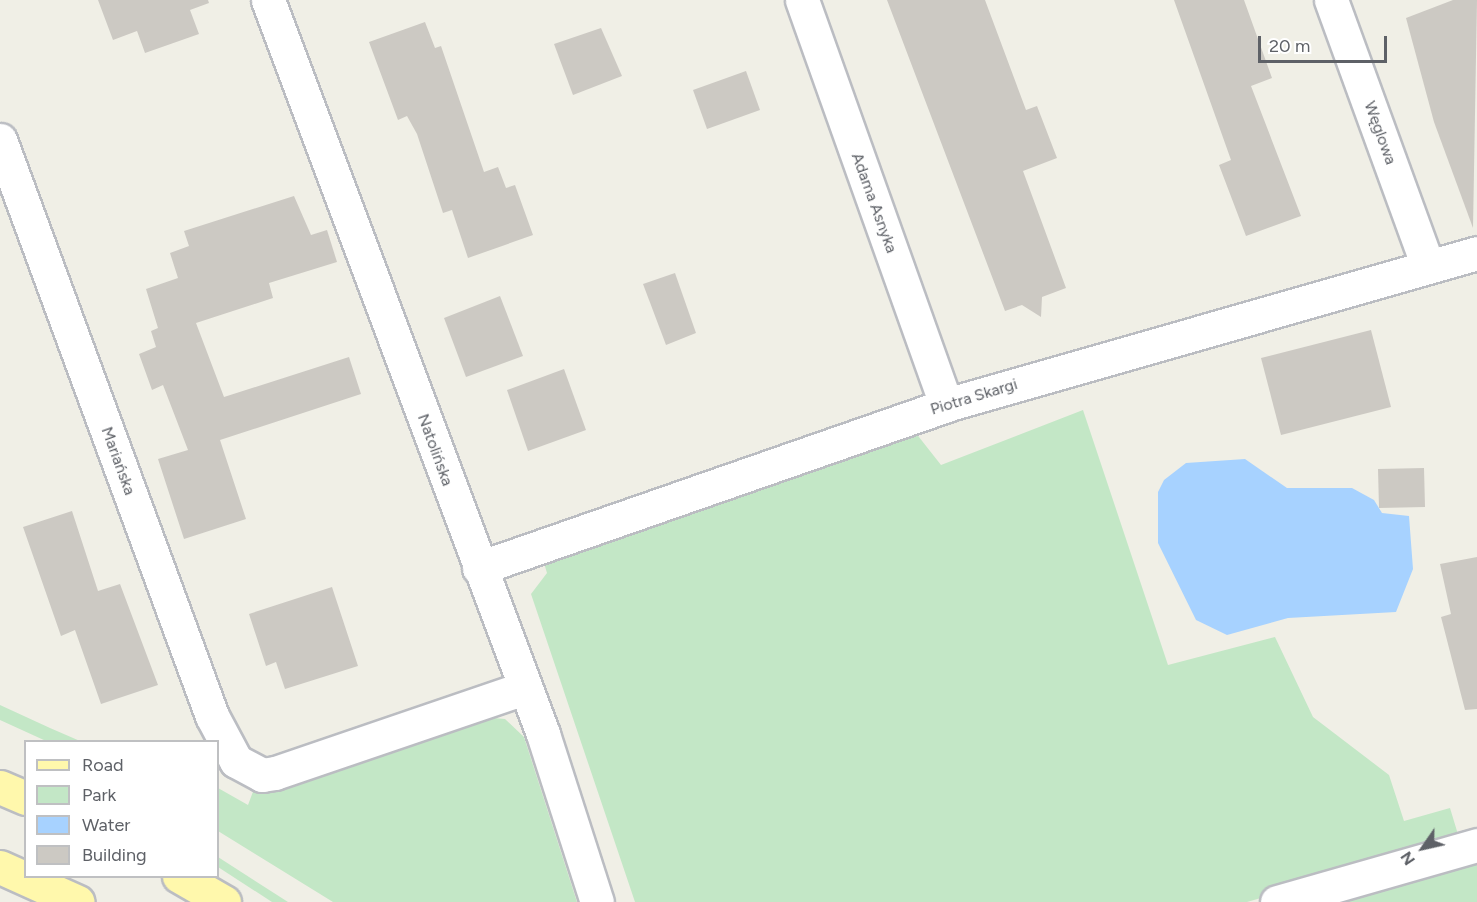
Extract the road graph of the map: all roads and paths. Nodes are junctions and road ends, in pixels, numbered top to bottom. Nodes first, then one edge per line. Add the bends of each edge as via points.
1 (268, 0) edge
2 (802, 0) edge
3 (1331, 0) edge
4 (0, 140) edge
5 (1477, 253) edge
6 (1428, 266) junction
7 (946, 405) junction
8 (479, 568) junction
9 (524, 688) junction
10 (0, 787) edge
11 (24, 797) edge
12 (1477, 845) edge
13 (0, 867) edge
14 (24, 878) edge
15 (25, 878) edge
16 (182, 878) edge
17 (78, 902) edge
18 (224, 902) edge
19 (597, 902) edge
20 (1277, 902) edge

1 - 8 street, Natolińska
2 - 7 street, Adama Asnyka
3 - 6 street, Węglowa
4 - 9 street, Mariańska via 212,716 230,755 252,771 275,773
5 - 6 street, Piotra Skargi
6 - 7 street, Piotra Skargi
7 - 8 street, Piotra Skargi
8 - 9 street, Natolińska
9 - 19 street, Natolińska
10 - 11 main road
12 - 20 street
13 - 14 main road
15 - 17 main road
16 - 18 main road

